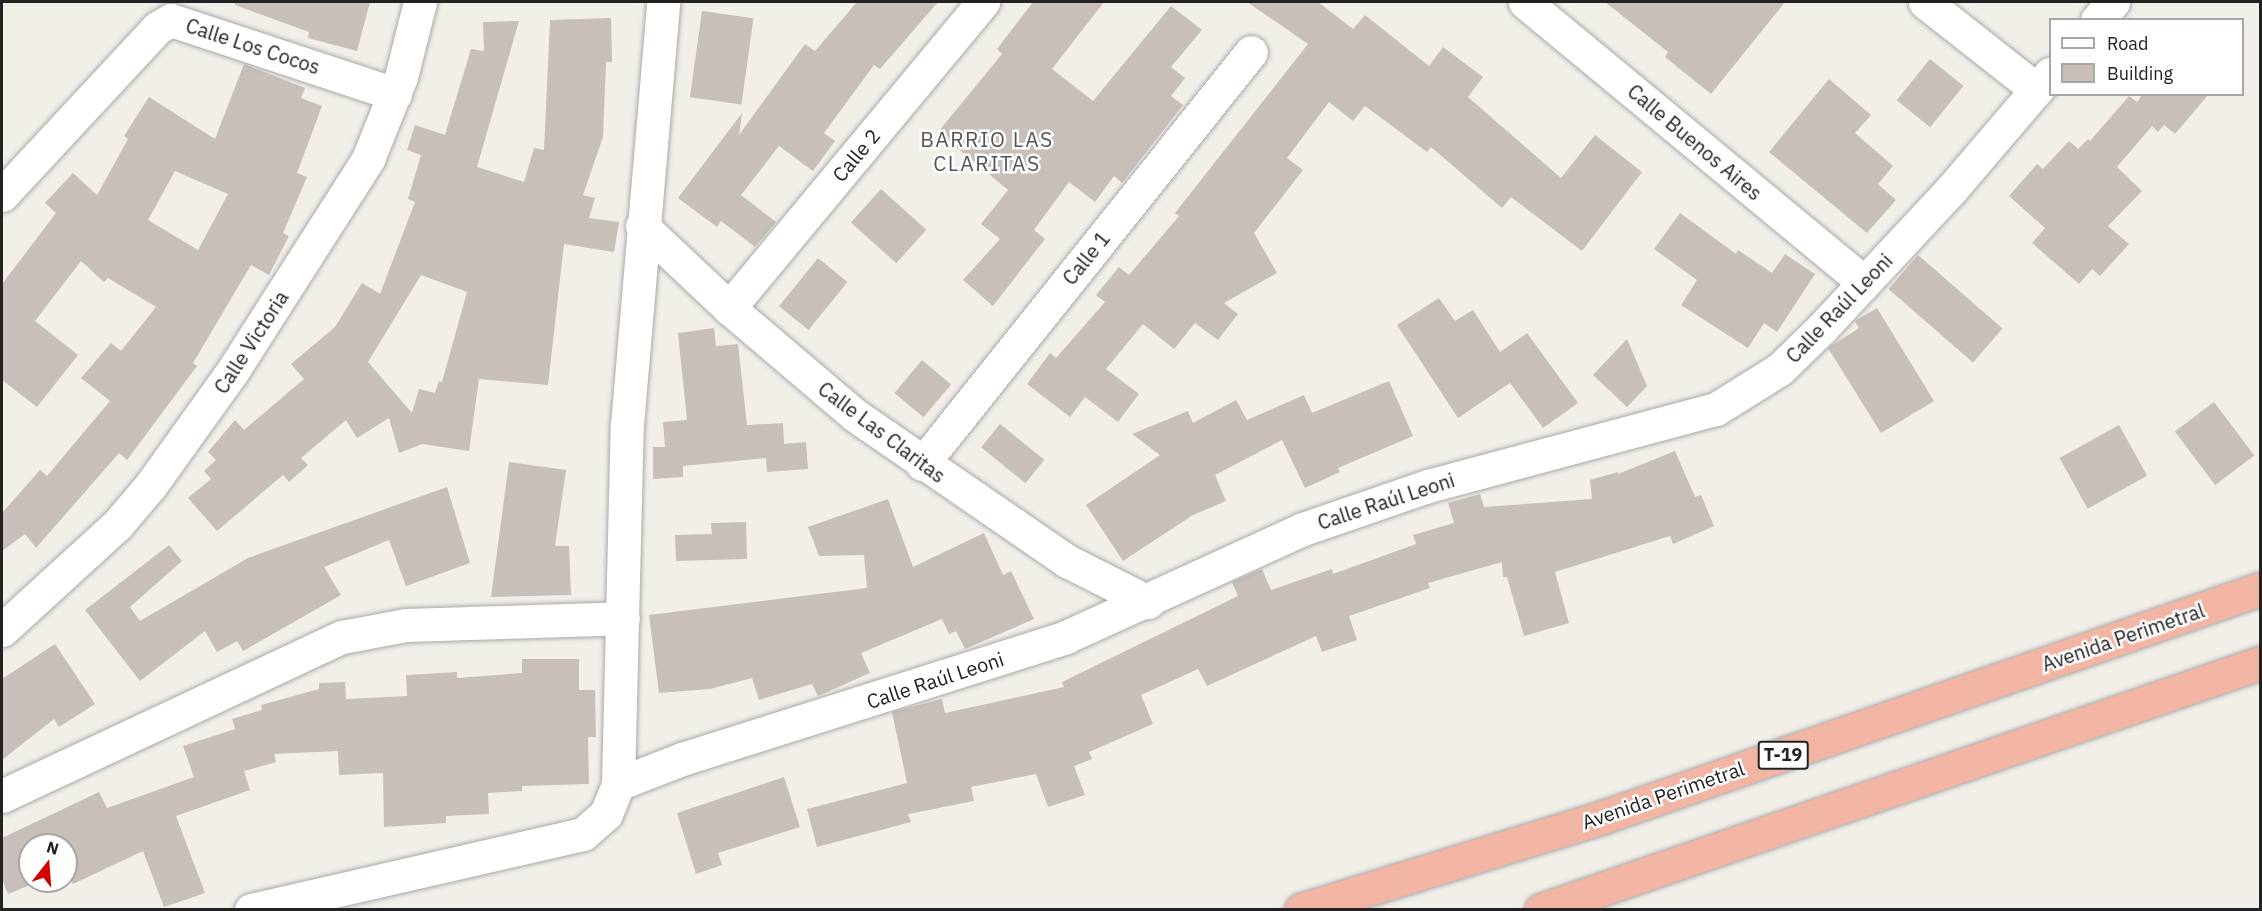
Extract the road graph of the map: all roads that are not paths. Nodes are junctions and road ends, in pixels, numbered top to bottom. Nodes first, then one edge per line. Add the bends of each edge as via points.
1 (420, 2) edge
2 (663, 2) edge
3 (983, 2) edge
4 (1525, 2) edge
5 (1925, 2) edge
6 (2113, 2) edge
7 (2099, 18) edge
8 (1251, 52) dead end
9 (2044, 82) edge
10 (395, 94) junction
11 (2, 195) edge
12 (642, 226) junction
13 (1864, 282) junction
14 (729, 308) junction
15 (922, 464) junction
16 (2260, 589) edge
17 (1148, 602) junction
18 (622, 618) junction
19 (2, 630) edge
20 (2260, 663) edge
21 (618, 784) junction
22 (2, 796) edge
23 (251, 909) edge
24 (1301, 909) edge
25 (1541, 909) edge

1 - 10 street, Calle Victoria
2 - 12 street
3 - 14 street, Calle 2
4 - 13 street, Calle Buenos Aires
5 - 9 street
6 - 7 street
8 - 15 street, Calle 1
9 - 13 street, Calle Raúl Leoni
10 - 11 street, Calle Los Cocos via 171,20 157,28
10 - 19 street, Calle Victoria via 368,159 196,425 117,525
12 - 14 street, Calle Las Claritas
12 - 18 street via 627,425
13 - 17 street, Calle Raúl Leoni via 1780,369 1716,409 1428,486 1303,529
14 - 15 street, Calle Las Claritas via 856,416
15 - 17 street, Calle Las Claritas via 1067,561
16 - 24 highway, Avenida Perimetral / T-19 via 1603,817
17 - 21 street, Calle Raúl Leoni via 1066,637 682,759
18 - 21 street
18 - 22 street via 406,625 342,637
20 - 25 highway
21 - 23 street via 606,814 583,834

